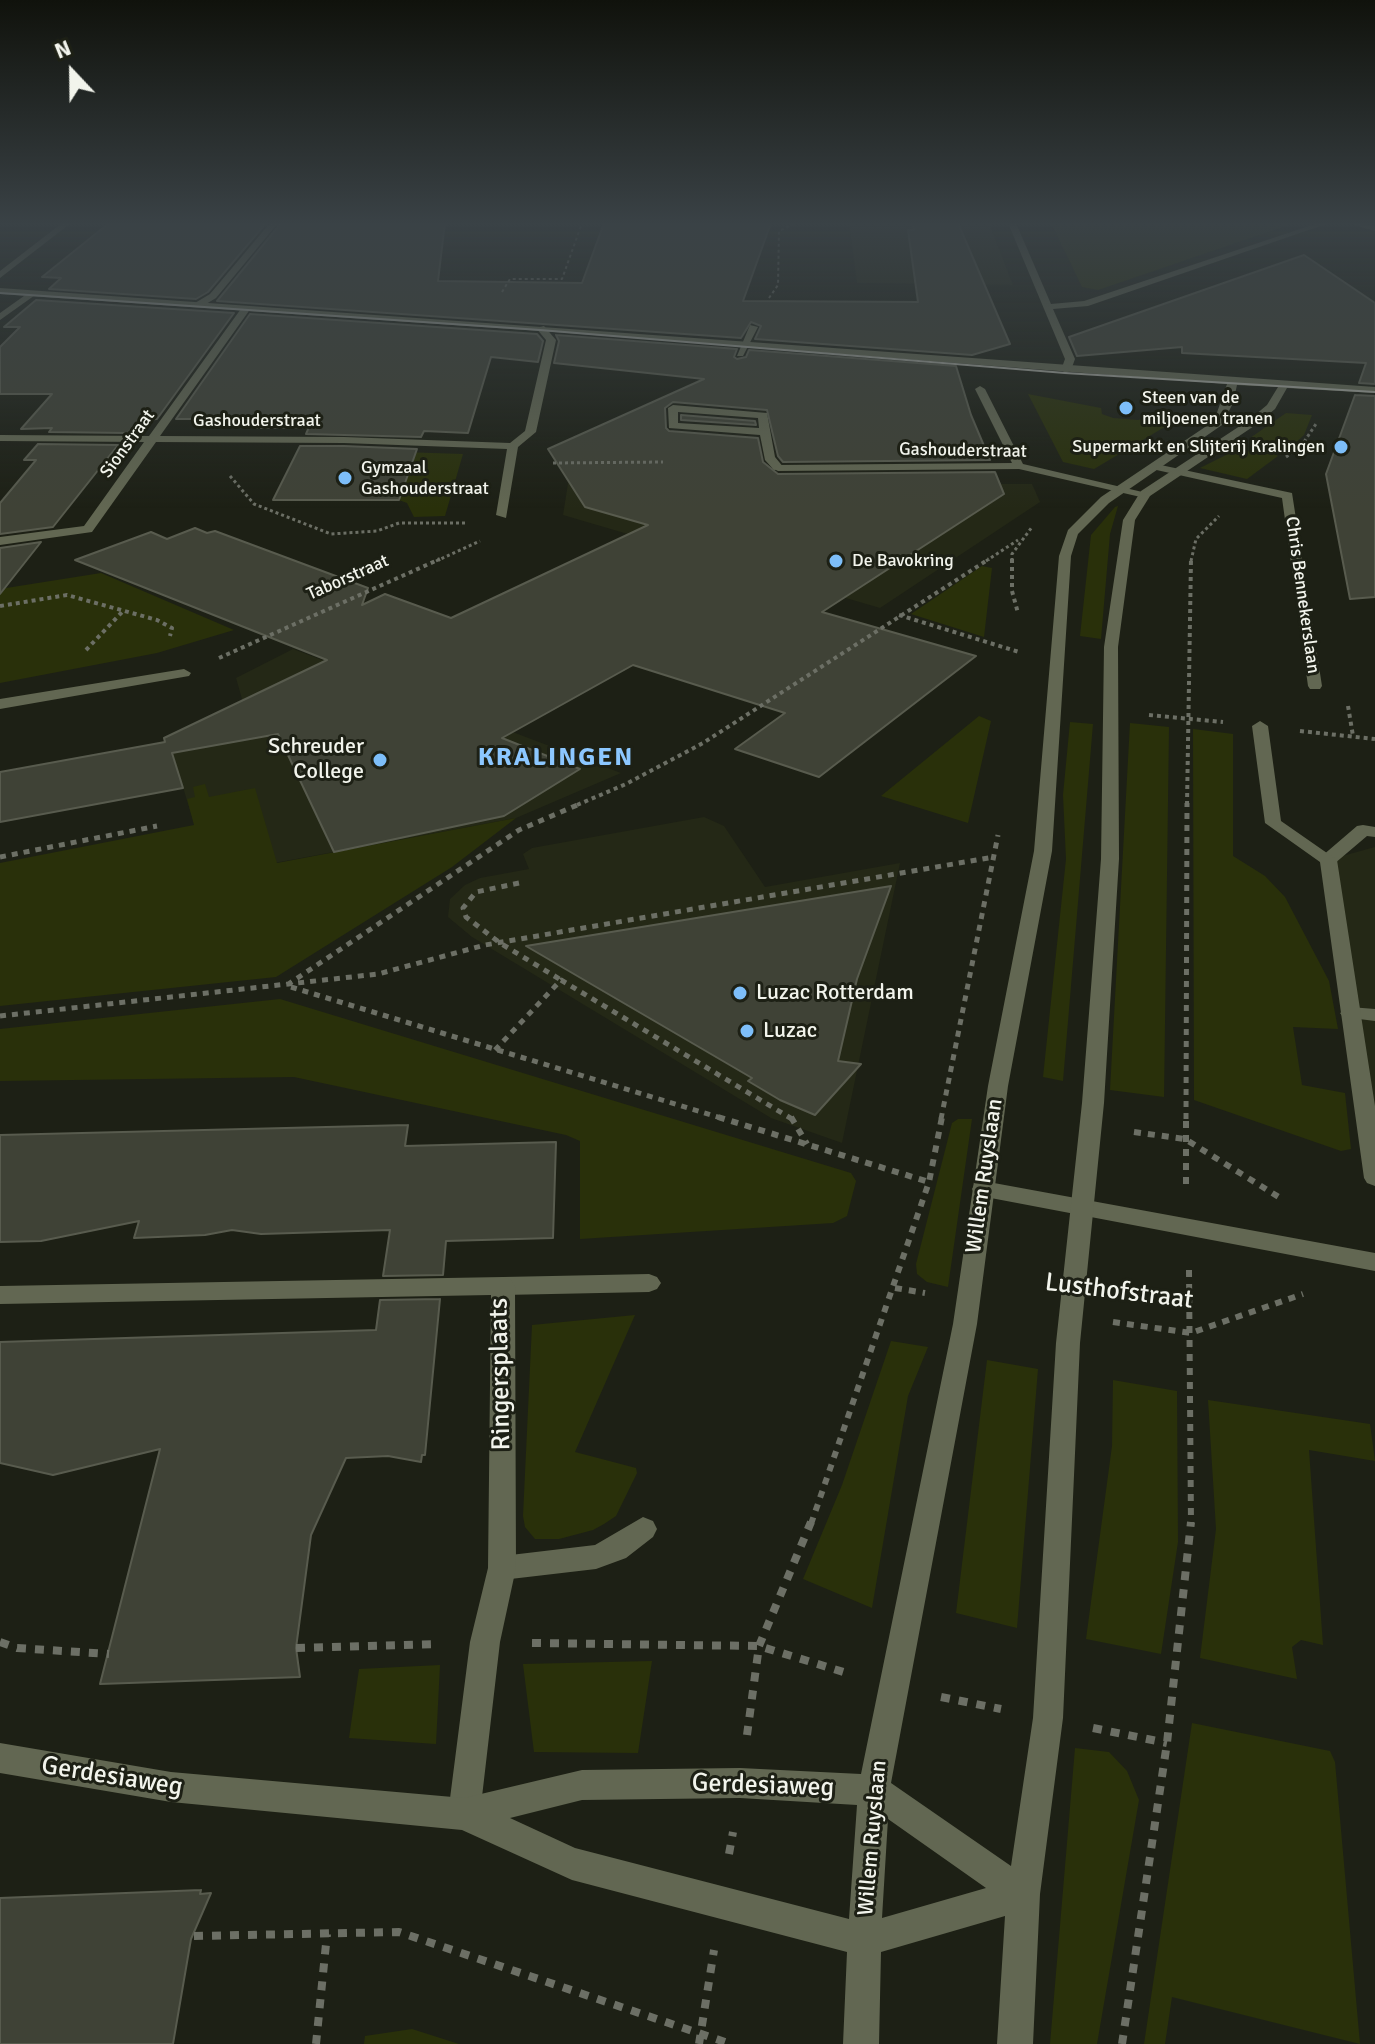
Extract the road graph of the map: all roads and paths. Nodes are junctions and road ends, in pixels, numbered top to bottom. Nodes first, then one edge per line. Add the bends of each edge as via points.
1 (239, 318) edge
2 (399, 318) edge
3 (1054, 318) edge
4 (753, 327) dead end
5 (541, 328) junction
6 (745, 343) junction
7 (740, 354) dead end
8 (1066, 370) junction
9 (1233, 382) junction
10 (1284, 385) junction
11 (980, 389) dead end
12 (1375, 390) edge
13 (765, 432) junction
14 (0, 438) edge
15 (155, 439) junction
16 (198, 439) junction
17 (513, 446) junction
18 (676, 461) dead end
19 (508, 464) junction
20 (1019, 466) junction
21 (1156, 467) junction
22 (1178, 471) junction
23 (1096, 485) junction
24 (1120, 490) junction
25 (1145, 494) junction
26 (500, 519) junction
27 (1022, 537) junction
28 (0, 541) edge
29 (0, 606) edge
30 (124, 610) dead end
31 (898, 615) junction
32 (1020, 617) dead end
33 (1029, 655) dead end
34 (184, 673) joint
35 (1315, 686) dead end
36 (0, 704) edge
37 (1260, 726) joint
38 (1375, 739) edge
39 (157, 826) dead end
40 (999, 829) dead end
41 (1375, 832) edge
42 (0, 857) edge
43 (994, 857) junction
44 (1328, 860) junction
45 (519, 883) dead end
46 (500, 943) junction
47 (561, 980) junction
48 (286, 986) junction
49 (1350, 1013) junction
50 (1375, 1015) edge
51 (0, 1016) edge
52 (495, 1050) junction
53 (943, 1106) junction
54 (995, 1113) junction
55 (1091, 1126) junction
56 (807, 1145) junction
57 (1375, 1178) edge
58 (929, 1182) junction
59 (983, 1189) junction
60 (1294, 1206) dead end
61 (1082, 1208) junction
62 (1375, 1262) edge
63 (649, 1283) dead end
64 (503, 1286) junction
65 (895, 1288) junction
66 (1318, 1289) dead end
67 (0, 1295) edge
68 (968, 1300) junction
69 (1072, 1316) junction
70 (643, 1529) dead end
71 (502, 1568) junction
72 (0, 1642) edge
73 (485, 1642) junction
74 (759, 1646) junction
75 (296, 1648) dead end
76 (109, 1654) dead end
77 (893, 1687) junction
78 (1048, 1718) junction
79 (1167, 1743) dead end
80 (0, 1758) edge
81 (740, 1783) junction
82 (874, 1790) junction
83 (464, 1814) junction
84 (1023, 1894) junction
85 (722, 1901) junction
86 (327, 1934) junction
87 (194, 1936) dead end
88 (864, 1940) junction
89 (699, 2040) edge
90 (316, 2044) edge
91 (731, 2044) edge
92 (861, 2044) edge
93 (1015, 2044) edge

1 - 15 street, Sionstraat
2 - 5 street
3 - 8 street via 1070,359
4 - 6 street
5 - 6 street
5 - 17 street via 551,340 530,432
6 - 7 street
6 - 8 street
8 - 9 street
9 - 10 street
9 - 21 street, Willem Ruyslaan via 1218,423
10 - 12 street
10 - 22 street via 1265,413
11 - 20 street
13 - 13 street via 763,415 673,408 673,426
13 - 20 street, Gashouderstraat via 769,458 778,468
14 - 15 street, Gashouderstraat
15 - 16 street, Gashouderstraat
15 - 28 street, Sionstraat via 88,529
16 - 17 street, Gashouderstraat
16 - 26 path via 189,455 226,471 254,504 331,534 377,531 399,523
17 - 19 street
18 - 19 path
19 - 26 street
20 - 23 street, Gashouderstraat
21 - 22 street, Chris Bennekerslaan
21 - 24 street, Willem Ruyslaan
22 - 25 street
22 - 35 street, Chris Bennekerslaan via 1288,496
23 - 24 street, Gashouderstraat
23 - 27 path
24 - 25 street, Gashouderstraat
24 - 54 street, Willem Ruyslaan via 1072,533 1065,556 1043,851
25 - 55 street via 1129,520 1111,647 1110,859
26 - 34 path, Taborstraat via 492,536
27 - 31 path
27 - 32 path via 1011,560
29 - 30 path via 67,595
31 - 33 path
31 - 48 path via 703,743 626,784 519,830
34 - 36 street
37 - 38 path
37 - 44 street via 1273,823
39 - 42 path
40 - 43 path
41 - 44 street via 1363,830
43 - 46 path
43 - 53 path
44 - 49 street
45 - 46 path via 476,892 463,908 466,917
46 - 47 path
46 - 48 path via 378,974
47 - 52 path
47 - 56 path via 789,1115
48 - 51 path
48 - 52 path
49 - 50 street
49 - 57 street
52 - 56 path
53 - 54 path
53 - 58 path
54 - 59 street, Willem Ruyslaan
55 - 60 path via 1185,1139
55 - 61 street
56 - 58 path
58 - 65 path
59 - 61 street
59 - 68 street, Willem Ruyslaan
61 - 62 street
61 - 69 street
63 - 64 street
64 - 67 street, Ringersplaats
64 - 71 street, Ringersplaats
65 - 68 path
65 - 74 path via 810,1526
66 - 69 path, Lusthofstraat via 1191,1333
68 - 77 street, Willem Ruyslaan
69 - 78 street
70 - 71 street via 596,1557
71 - 73 street, Ringersplaats
72 - 76 path via 17,1648
73 - 74 path
73 - 75 path
73 - 83 street, Ringersplaats
74 - 77 path
74 - 81 path
77 - 78 path
77 - 82 street, Willem Ruyslaan
78 - 79 path
78 - 84 street
80 - 83 street, Gerdesiaweg via 171,1787
81 - 82 street, Gerdesiaweg
81 - 83 street, Gerdesiaweg via 582,1785
81 - 85 path
82 - 84 street
82 - 88 street, Willem Ruyslaan
83 - 85 street, Gerdesiaweg via 572,1864
84 - 88 street
84 - 93 street
85 - 88 street, Gerdesiaweg
85 - 89 path
86 - 87 path
86 - 89 path via 399,1932
86 - 90 path
88 - 92 street, Willem Ruyslaan
89 - 91 path

